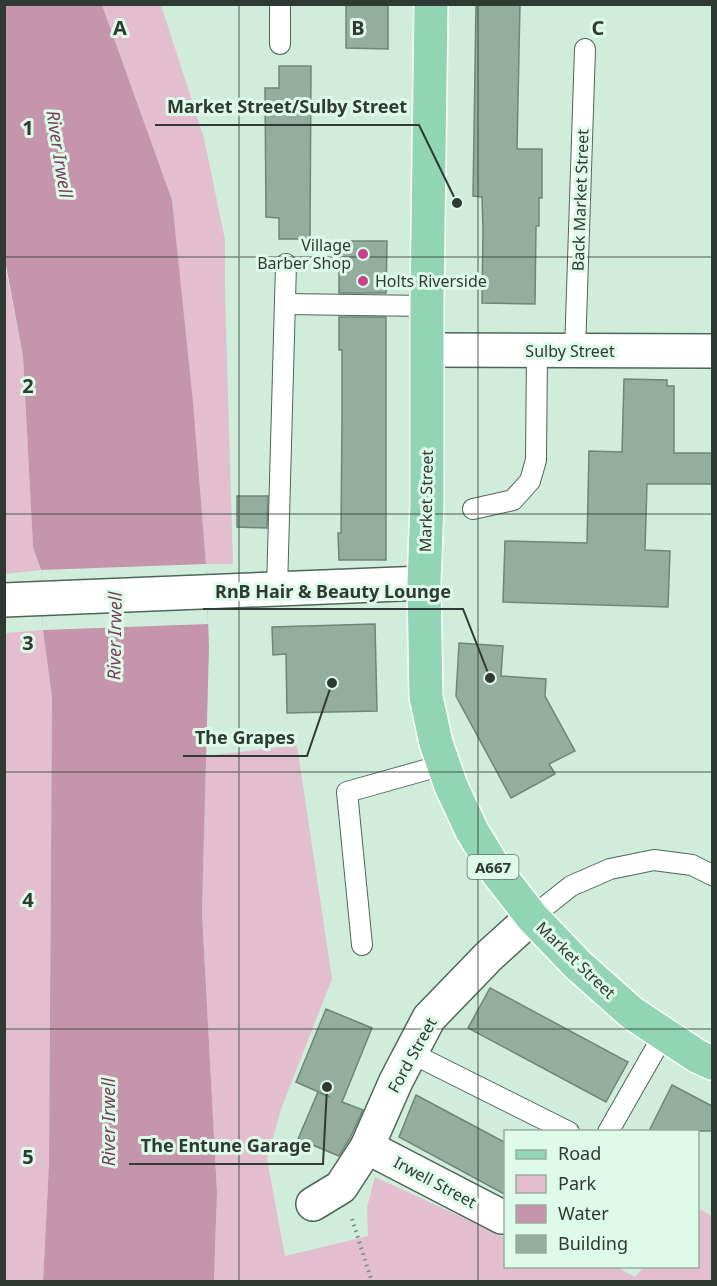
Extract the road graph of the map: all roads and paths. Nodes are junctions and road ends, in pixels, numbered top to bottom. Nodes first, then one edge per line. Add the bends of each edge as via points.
1 (279, 4) edge
2 (431, 4) edge
3 (280, 44) dead end
4 (585, 49) dead end
5 (286, 264) dead end
6 (285, 304) junction
7 (428, 306) junction
8 (427, 350) junction
9 (537, 351) junction
10 (575, 351) junction
11 (712, 351) edge
12 (473, 510) dead end
13 (424, 583) junction
14 (262, 590) junction
15 (4, 600) edge
16 (443, 765) junction
17 (712, 875) edge
18 (532, 917) junction
19 (362, 945) dead end
20 (664, 1034) junction
21 (411, 1053) junction
22 (712, 1063) edge
23 (567, 1130) edge
24 (609, 1130) edge
25 (368, 1147) junction
26 (341, 1187) junction
27 (313, 1204) dead end
28 (502, 1217) dead end
29 (372, 1281) edge

1 - 3 lane
2 - 7 main road, Market Street / A667
4 - 10 lane, Back Market Street
5 - 6 lane
6 - 7 lane
6 - 14 lane
7 - 8 main road, Market Street / A667
8 - 9 street, Sulby Street
8 - 13 main road, Market Street / A667
9 - 10 street, Sulby Street
9 - 12 lane via 536,460 530,481 513,500
10 - 11 street, Sulby Street
13 - 14 street
13 - 16 main road, Market Street / A667 via 426,697
14 - 15 street
16 - 18 main road, Market Street / A667 via 472,831
16 - 19 lane via 347,792
17 - 18 lane via 692,865 654,860 610,869 571,886
18 - 20 main road, Market Street / A667 via 632,1013
18 - 21 street, Ford Street via 429,1018
20 - 22 main road, Market Street / A667
20 - 24 lane
21 - 23 lane
21 - 25 street, Ford Street
25 - 26 street, Ford Street
25 - 28 street, Irwell Street
26 - 27 street, Ford Street
26 - 29 path

